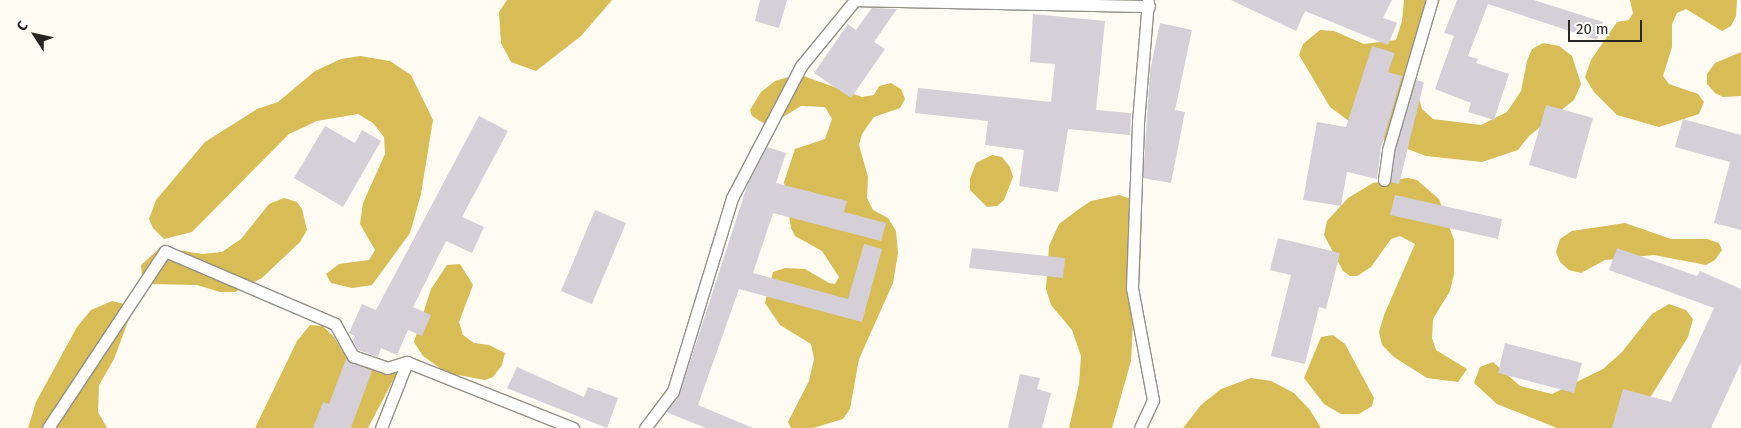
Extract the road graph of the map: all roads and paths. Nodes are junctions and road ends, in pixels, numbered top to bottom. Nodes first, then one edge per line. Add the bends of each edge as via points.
1 (855, 0) edge
2 (1432, 0) edge
3 (1149, 3) edge
4 (1384, 180) dead end
5 (407, 362) junction
6 (48, 428) edge
7 (381, 428) edge
8 (572, 428) edge
9 (645, 428) edge
10 (1140, 428) edge

1 - 3 lane
1 - 9 lane via 801,66 732,198 673,391
2 - 4 lane via 1388,150
3 - 10 lane via 1138,122 1132,288 1153,400
5 - 6 lane via 387,368 353,356 335,324 165,251
5 - 7 lane
5 - 8 lane

